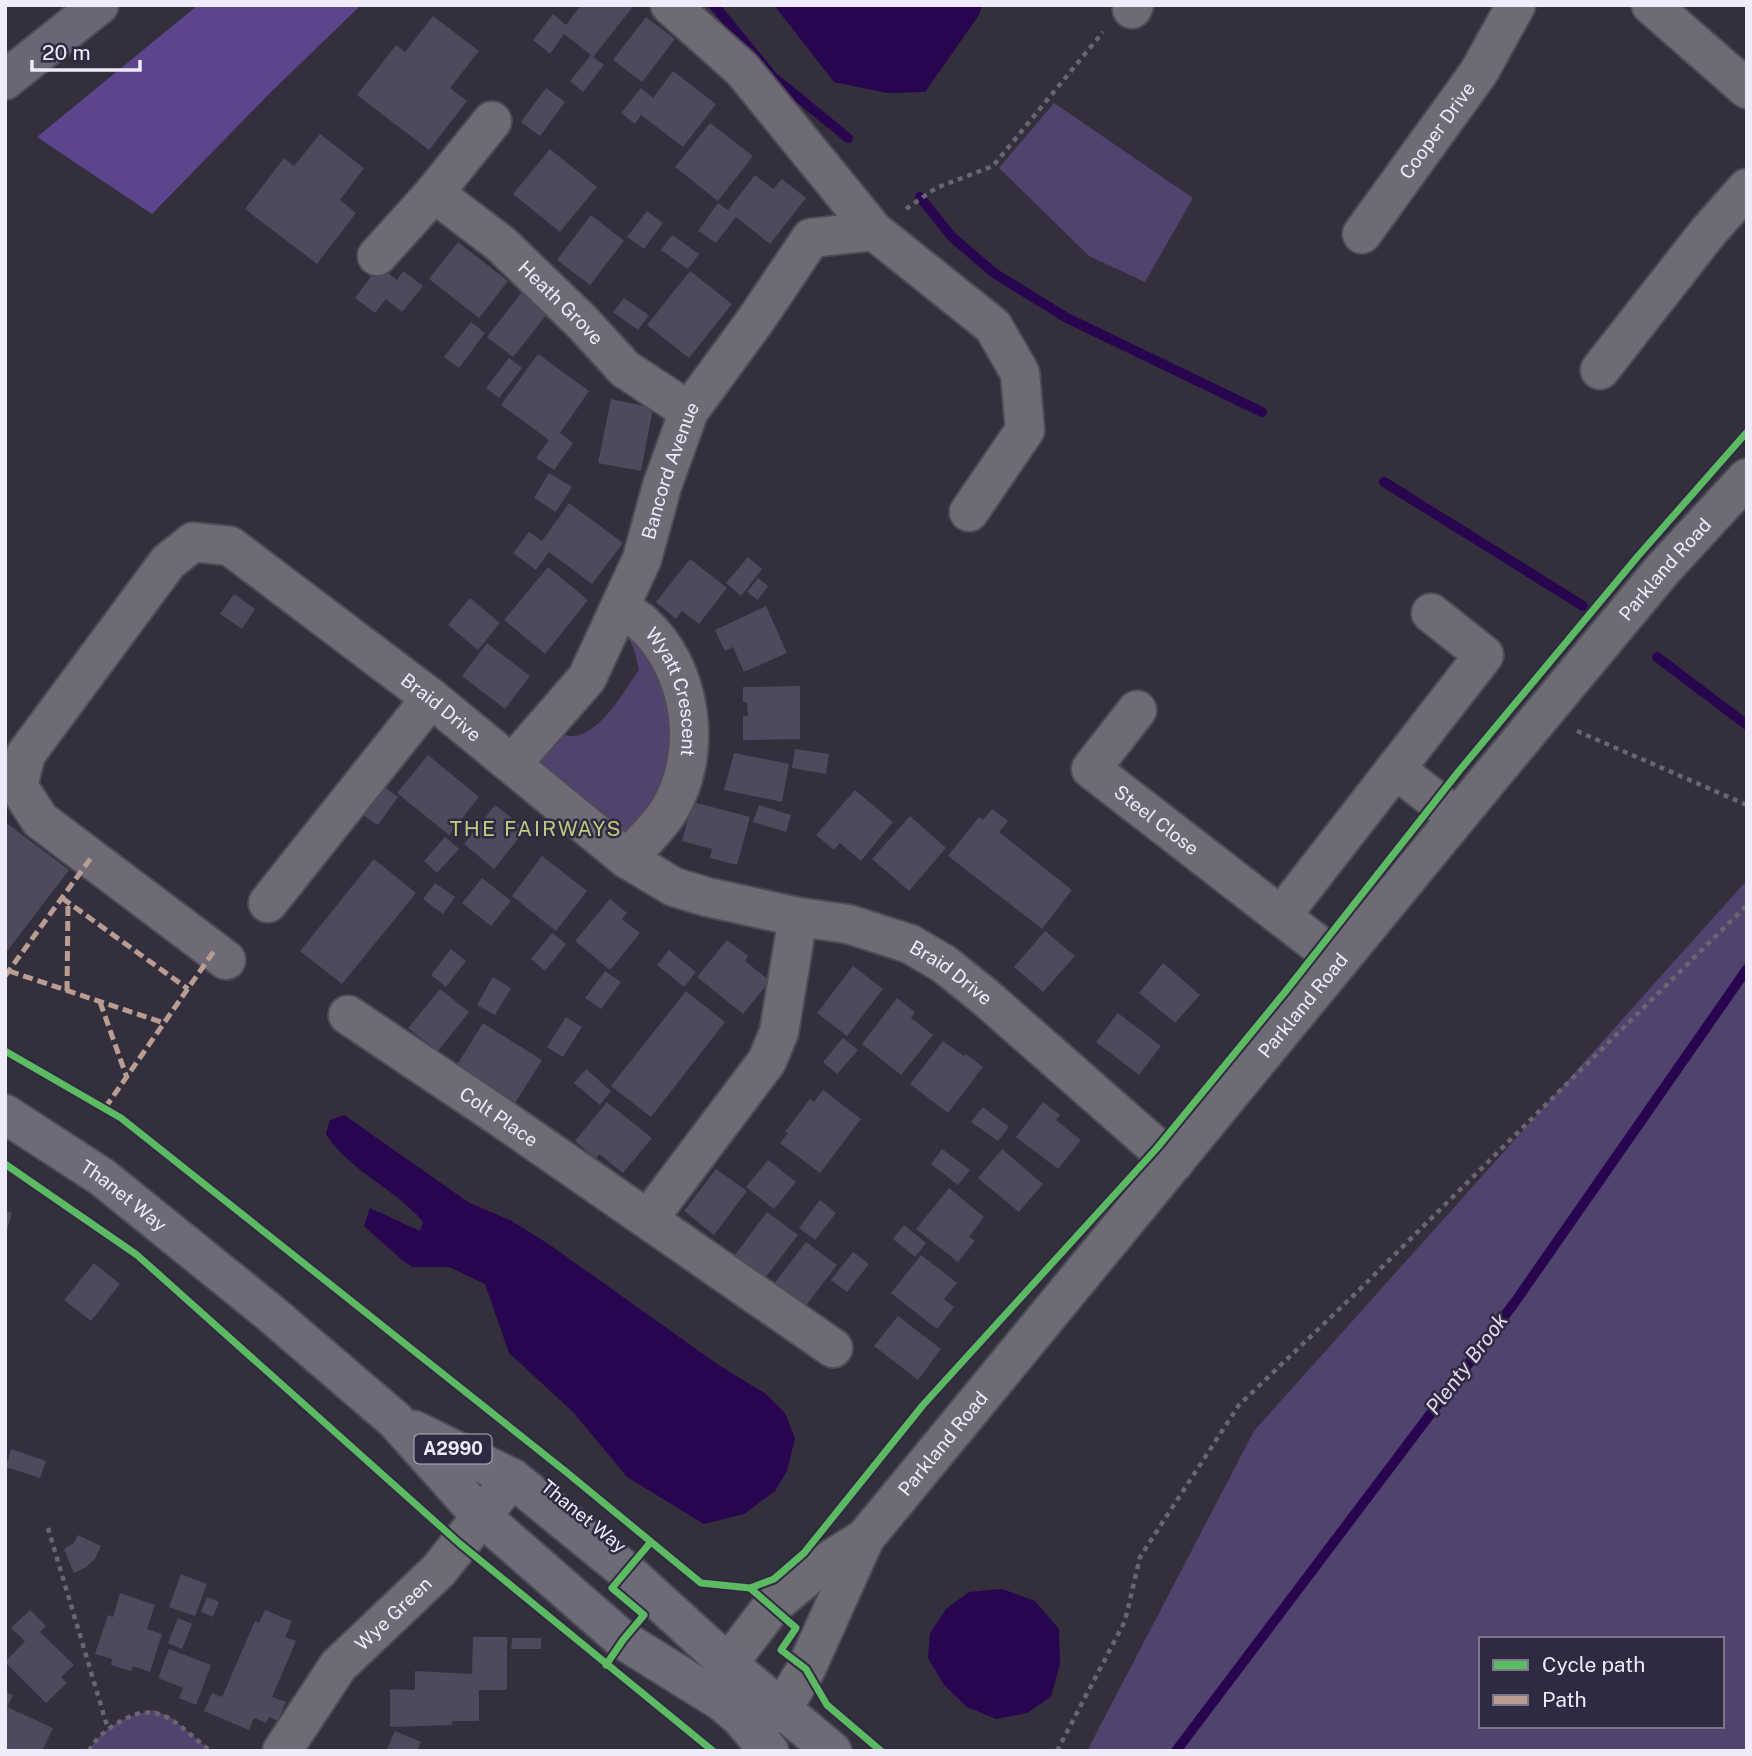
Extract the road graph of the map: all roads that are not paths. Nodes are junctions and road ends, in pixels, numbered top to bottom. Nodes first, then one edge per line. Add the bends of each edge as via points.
1 (99, 5) edge
2 (670, 5) edge
3 (1651, 5) edge
4 (1501, 11) edge
5 (5, 80) edge
6 (1747, 89) edge
7 (492, 121) dead end
8 (1747, 188) edge
9 (434, 193) junction
10 (873, 231) junction
11 (1362, 234) dead end
12 (377, 256) dead end
13 (1600, 370) dead end
14 (689, 411) junction
15 (1747, 478) edge
16 (969, 512) dead end
17 (619, 610) junction
18 (1431, 613) dead end
19 (431, 698) junction
20 (1137, 710) dead end
21 (512, 764) junction
22 (1395, 769) junction
23 (1457, 817) junction
24 (627, 859) junction
25 (268, 903) dead end
26 (798, 916) junction
27 (1281, 916) junction
28 (226, 960) dead end
29 (1339, 961) junction
30 (348, 1014) dead end
31 (5, 1114) edge
32 (1174, 1163) junction
33 (648, 1219) junction
34 (833, 1348) dead end
35 (395, 1420) junction
36 (512, 1478) junction
37 (481, 1516) junction
38 (865, 1538) junction
39 (730, 1694) junction
40 (782, 1709) junction
41 (282, 1751) edge
42 (769, 1751) edge
43 (832, 1751) edge

1 - 5 highway
2 - 10 street via 742,69
3 - 6 street
4 - 11 street, Cooper Drive via 1479,72
7 - 9 street
8 - 13 street
9 - 12 street
9 - 14 street, Heath Grove via 502,244 625,369
10 - 14 street, Bancord Avenue via 811,238
10 - 16 street via 993,326 1020,373 1025,430
14 - 17 street, Bancord Avenue via 642,559
15 - 23 street, Parkland Road via 1663,569
17 - 21 street, Bancord Avenue via 587,678
17 - 24 street, Wyatt Crescent via 642,622 667,652 688,707 691,729 678,792 668,811
18 - 22 street via 1484,654
19 - 21 street, Braid Drive
19 - 25 street
19 - 28 street, Braid Drive via 230,546 193,542 168,562 26,754 18,786 40,820
20 - 27 street, Steel Close via 1091,769
21 - 24 street, Braid Drive
22 - 23 street
22 - 27 street
23 - 29 street, Parkland Road
24 - 26 street, Braid Drive via 674,887
26 - 32 street, Braid Drive via 848,924 911,944 944,964
26 - 33 street via 779,1032 768,1061
27 - 29 street, Steel Close
29 - 32 street, Parkland Road
30 - 33 street, Colt Place
31 - 35 main road, Thanet Way / A2990 via 102,1177
32 - 38 street, Parkland Road
33 - 34 street, Colt Place
35 - 36 main road, Thanet Way / A2990
35 - 37 main road, Thanet Way / A2990
36 - 37 street, Wye Green
36 - 39 main road, Thanet Way / A2990 via 626,1571
37 - 39 main road, Thanet Way / A2990 via 623,1640
37 - 41 street, Wye Green via 439,1570 338,1667
38 - 39 street, Parkland Road via 819,1567 772,1606
38 - 40 street, Parkland Road via 806,1669
39 - 40 main road, Thanet Way / A2990
39 - 40 street via 749,1719 765,1718
39 - 42 main road, Thanet Way / A2990
40 - 43 main road, Thanet Way / A2990

